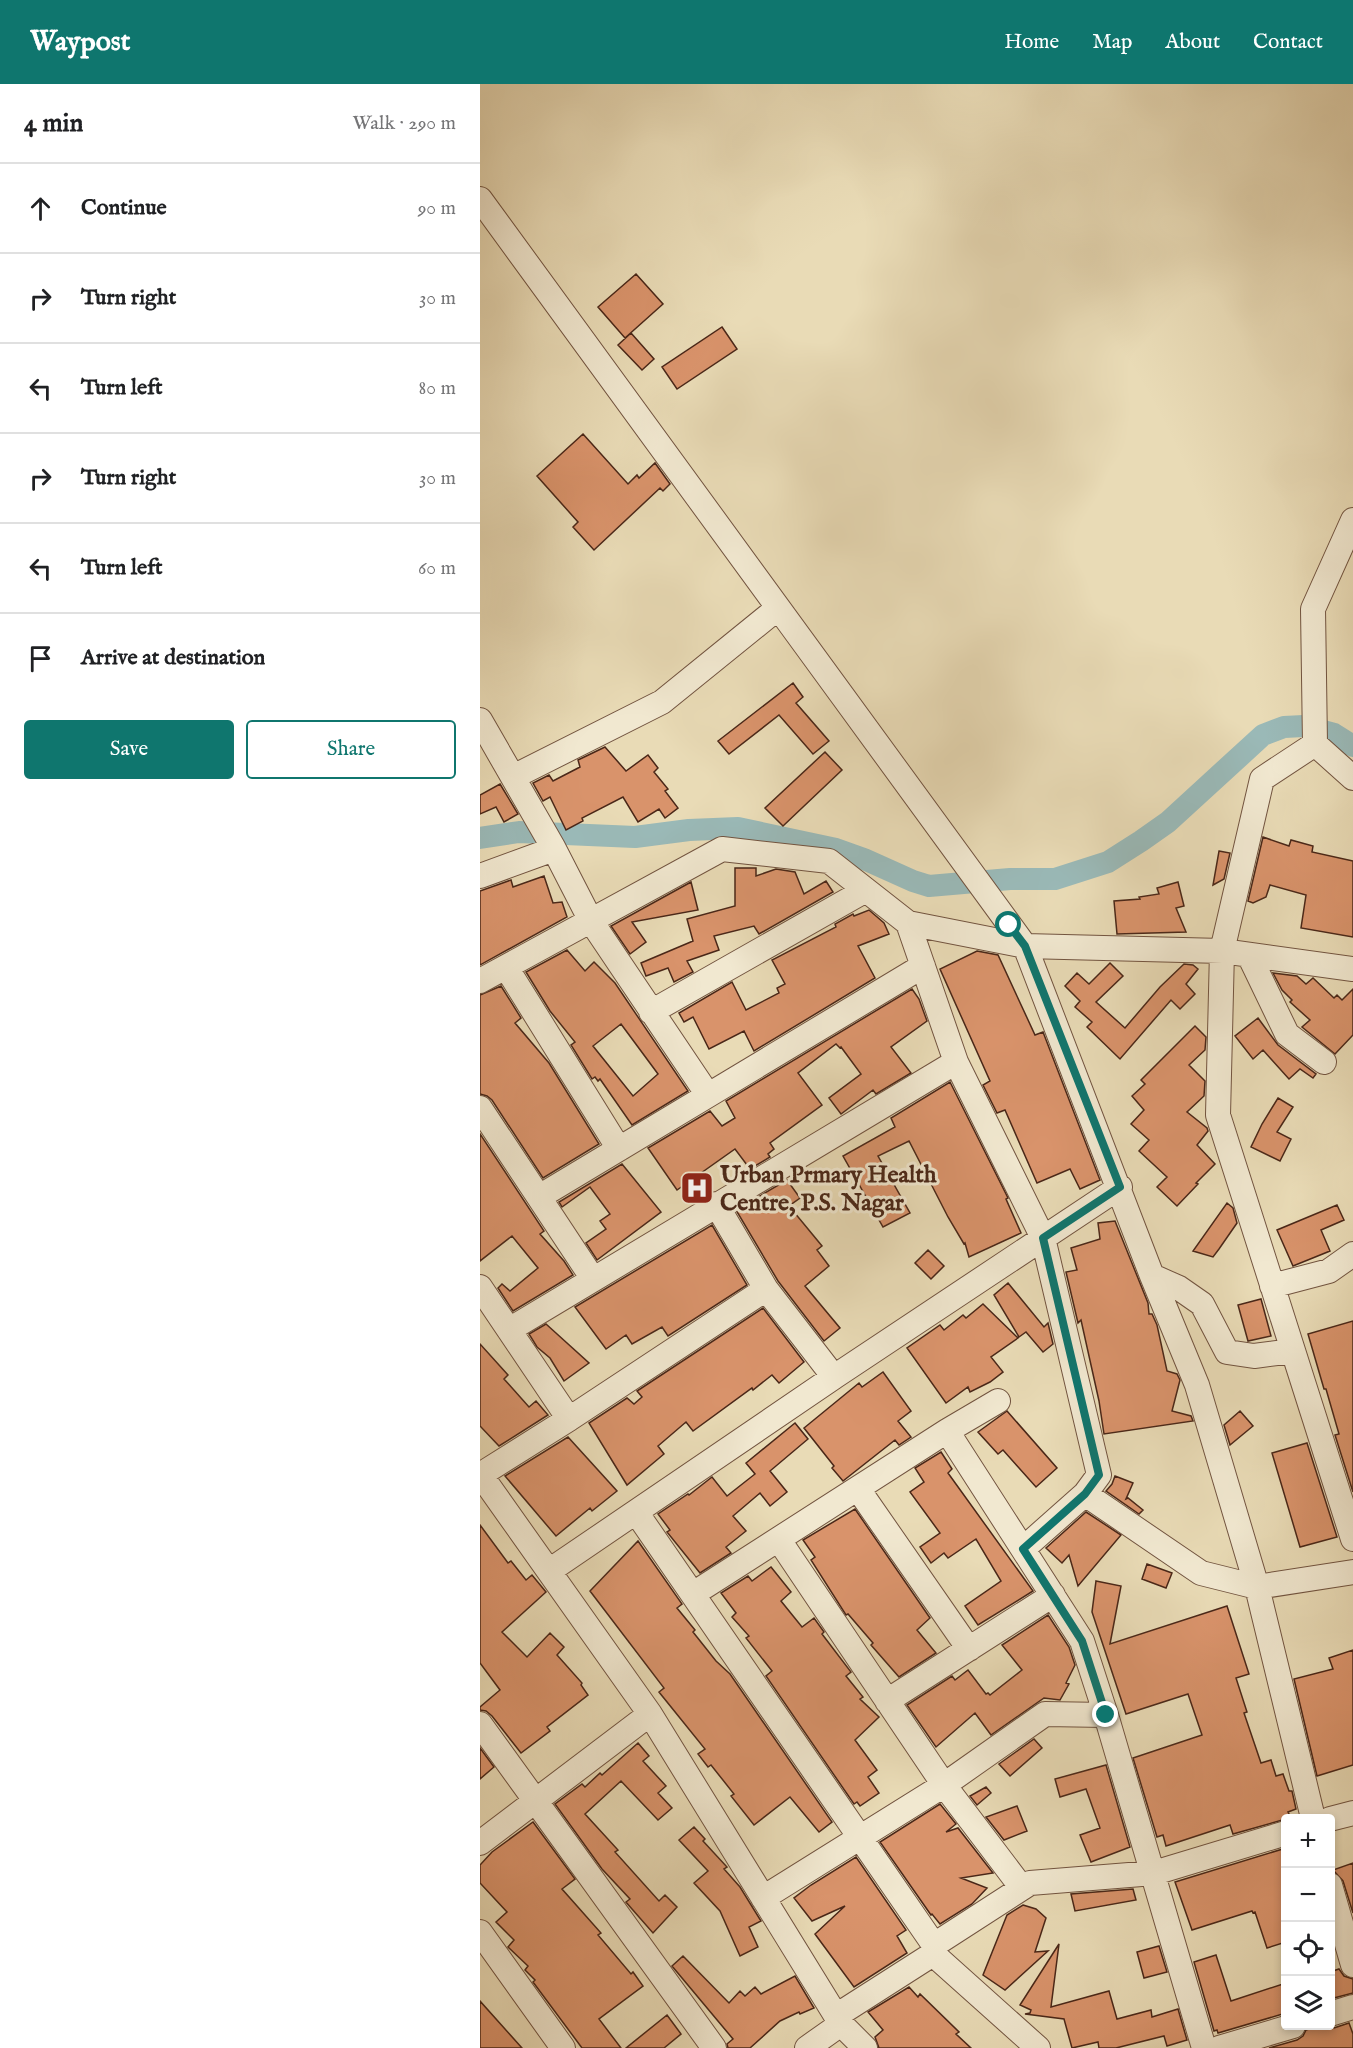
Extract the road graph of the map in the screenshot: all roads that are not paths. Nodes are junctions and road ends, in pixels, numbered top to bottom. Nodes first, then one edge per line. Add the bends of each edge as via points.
1 (480, 199) edge
2 (1353, 520) edge
3 (778, 608) junction
4 (480, 720) edge
5 (1315, 743) junction
6 (1353, 778) edge
7 (516, 781) junction
8 (553, 848) junction
9 (480, 876) edge
10 (866, 890) junction
11 (591, 921) junction
12 (908, 923) junction
13 (1025, 946) junction
14 (1222, 951) junction
15 (1249, 954) junction
16 (923, 966) junction
17 (506, 967) junction
18 (1353, 969) edge
19 (480, 981) edge
20 (651, 1012) junction
21 (956, 1062) junction
22 (1324, 1062) dead end
23 (708, 1095) junction
24 (480, 1108) edge
25 (619, 1149) junction
26 (1120, 1187) junction
27 (539, 1197) junction
28 (716, 1204) junction
29 (1043, 1238) junction
30 (1353, 1254) edge
31 (1152, 1276) junction
32 (593, 1279) junction
33 (1272, 1286) junction
34 (480, 1287) edge
35 (766, 1289) junction
36 (508, 1330) junction
37 (1293, 1351) junction
38 (834, 1377) junction
39 (998, 1401) dead end
40 (569, 1419) junction
41 (947, 1431) junction
42 (480, 1474) edge
43 (858, 1489) junction
44 (1085, 1494) junction
45 (636, 1512) junction
46 (1353, 1539) edge
47 (779, 1540) junction
48 (1023, 1549) junction
49 (549, 1571) junction
50 (1353, 1572) edge
51 (1257, 1587) junction
52 (693, 1594) junction
53 (1053, 1595) junction
54 (969, 1649) junction
55 (887, 1701) junction
56 (650, 1714) junction
57 (1106, 1715) junction
58 (480, 1724) edge
59 (944, 1785) junction
60 (535, 1802) junction
61 (1353, 1813) edge
62 (1312, 1814) edge
63 (1335, 1818) edge
64 (1281, 1834) edge
65 (860, 1837) junction
66 (480, 1843) edge
67 (1152, 1872) junction
68 (1022, 1888) junction
69 (763, 1898) junction
70 (1335, 1902) edge
71 (480, 1932) edge
72 (934, 1950) junction
73 (1353, 1965) edge
74 (1353, 2007) edge
75 (1335, 2012) edge
76 (839, 2020) junction
77 (1281, 2029) edge
78 (563, 2048) edge
79 (714, 2048) edge
80 (807, 2048) edge
81 (865, 2048) edge
82 (1038, 2048) edge
83 (1204, 2048) edge
84 (1219, 2048) edge

1 - 3 street
2 - 5 street via 1313,609
3 - 7 street via 662,702
3 - 13 street
4 - 7 street
5 - 6 street
5 - 14 street via 1262,778
7 - 8 street
8 - 9 street
8 - 11 street
10 - 11 street via 829,861 722,849
10 - 12 street
10 - 20 street
11 - 17 street
11 - 20 street
12 - 13 street
12 - 16 street
13 - 14 street
13 - 26 street
14 - 15 street
14 - 33 street via 1218,1115
15 - 18 street
15 - 22 street via 1287,1034
16 - 21 street
16 - 23 street
17 - 19 street
17 - 25 street
20 - 23 street
21 - 28 street
21 - 29 street
23 - 25 street
24 - 27 street
25 - 27 street
26 - 29 street
26 - 31 street
27 - 32 street
28 - 32 street
28 - 35 street
29 - 38 street
29 - 44 street via 1099,1475
30 - 33 street via 1329,1271
31 - 37 street via 1202,1304 1227,1352 1254,1356
31 - 51 street via 1197,1384
32 - 36 street
33 - 37 street
34 - 36 street
35 - 38 street
35 - 40 street
36 - 40 street
37 - 46 street
38 - 45 street
39 - 41 street
40 - 42 street
41 - 43 street
41 - 48 street
42 - 49 street
43 - 47 street
43 - 54 street
44 - 48 street
44 - 51 street via 1201,1572
45 - 49 street
45 - 52 street
47 - 52 street
47 - 55 street
48 - 53 street
49 - 56 street
50 - 51 street
51 - 62 street
52 - 65 street
53 - 54 street
53 - 57 street via 1082,1641
54 - 55 street
55 - 59 street
56 - 60 street
56 - 69 street
57 - 59 street via 1045,1714
57 - 67 street
58 - 60 street
59 - 65 street
59 - 68 street
60 - 66 street
60 - 79 street
61 - 63 street
64 - 67 street
65 - 69 street
65 - 72 street
67 - 68 street via 1030,1883
67 - 83 street
68 - 72 street
69 - 76 street
70 - 73 street
71 - 78 street
72 - 76 street
72 - 82 street
74 - 75 street
76 - 80 street
76 - 81 street
77 - 84 street

